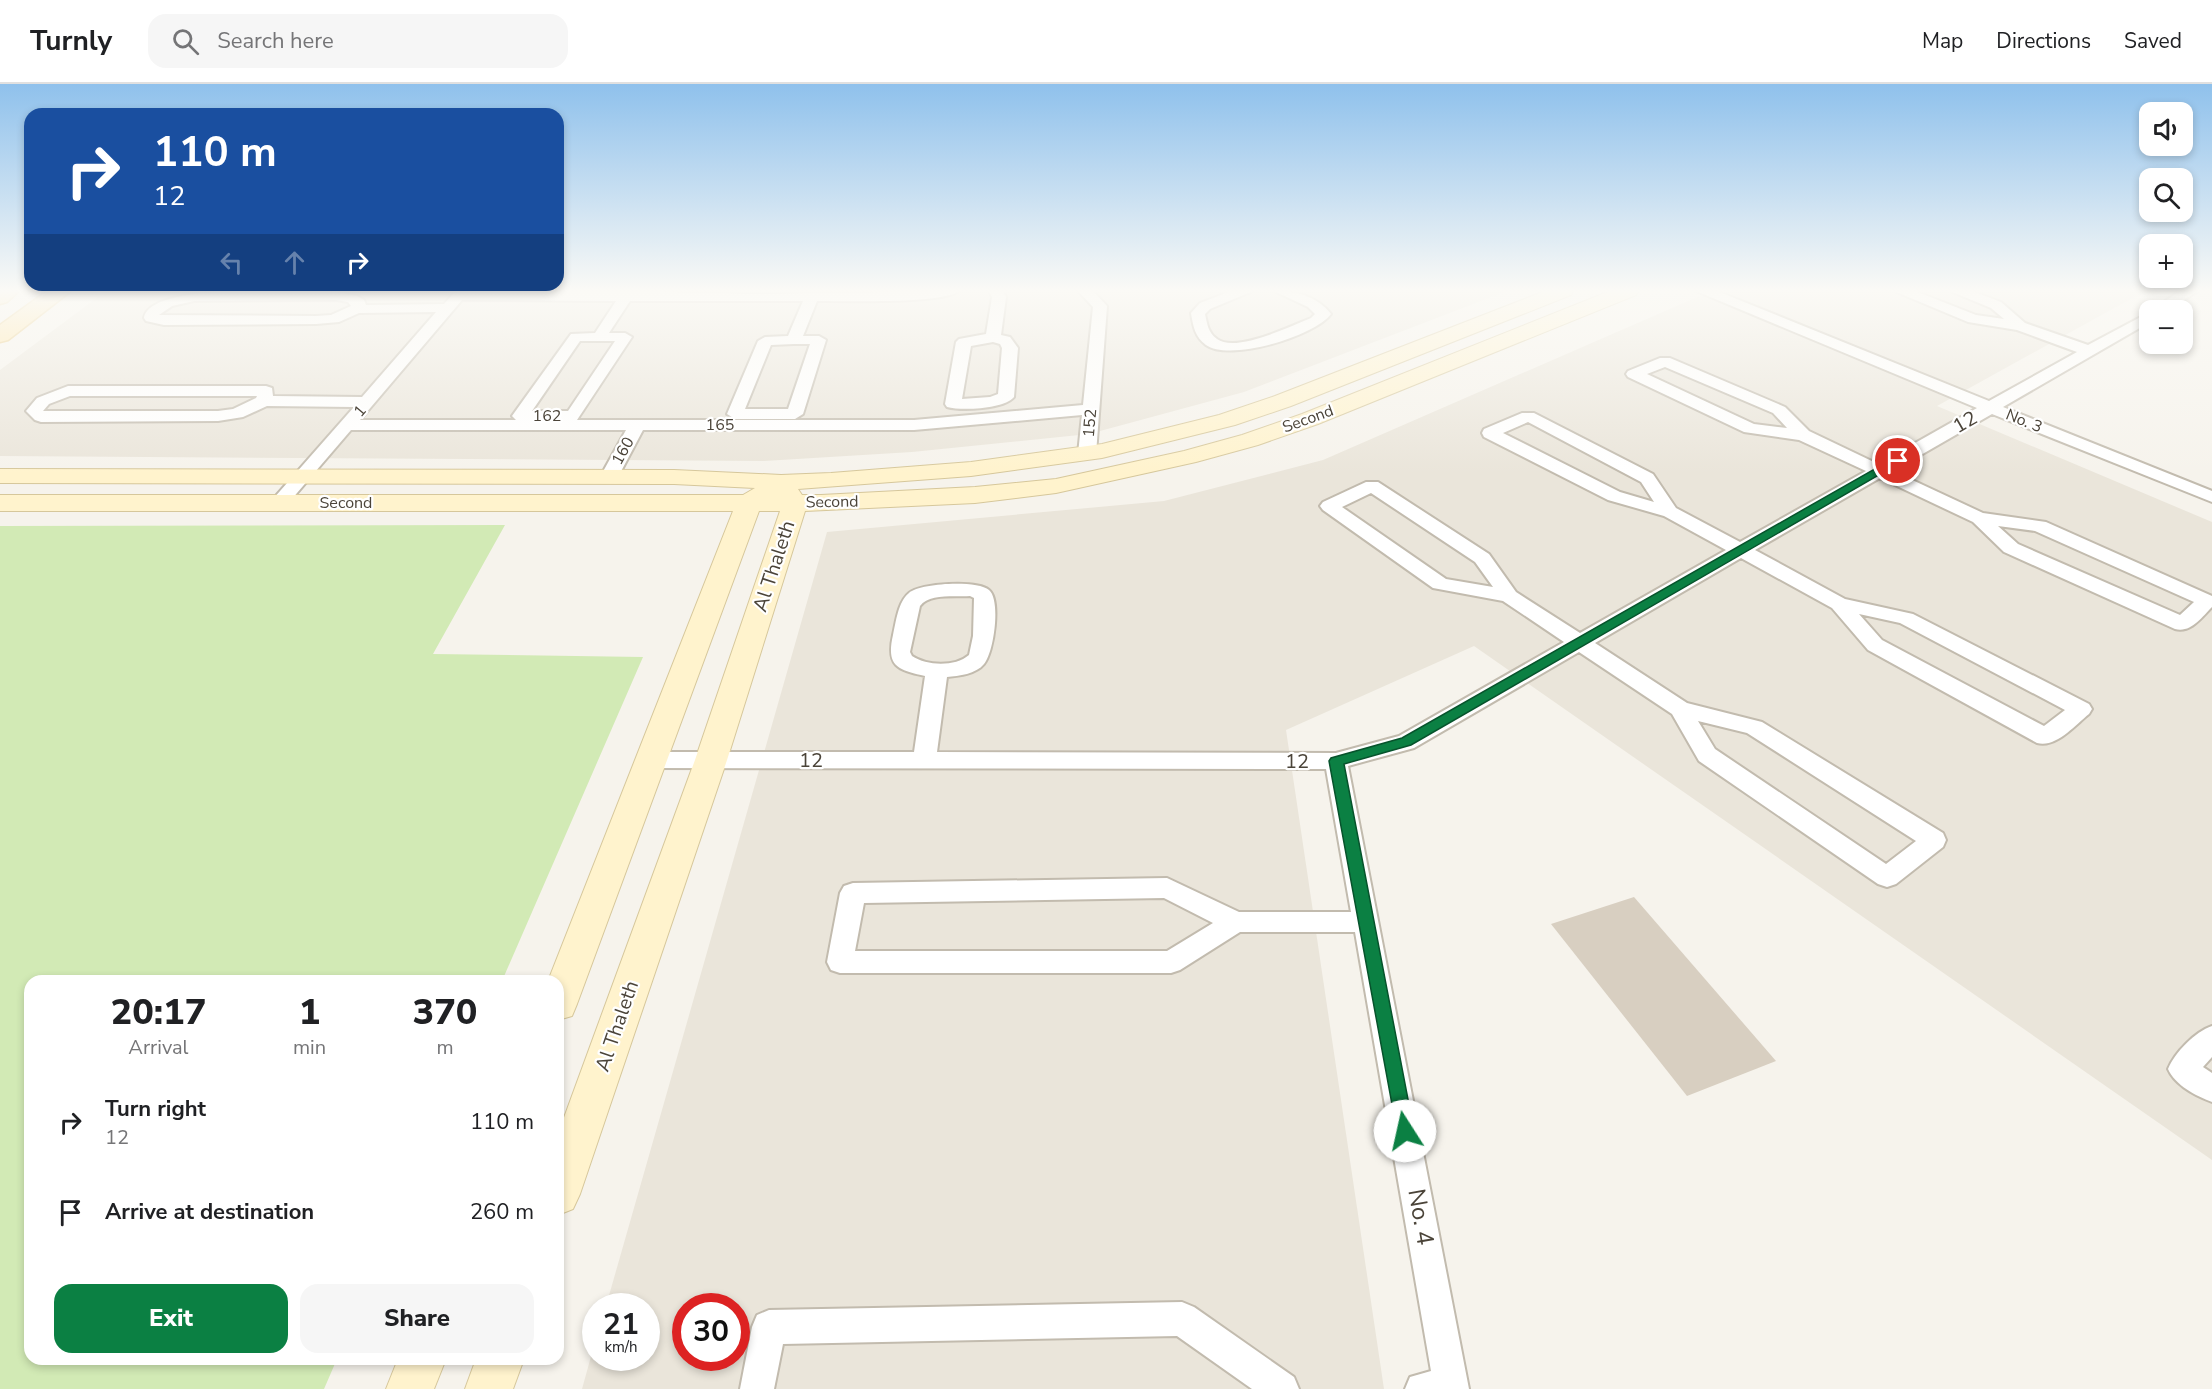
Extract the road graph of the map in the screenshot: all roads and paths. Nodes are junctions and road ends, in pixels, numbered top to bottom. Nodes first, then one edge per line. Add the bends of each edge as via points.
1 (411, 352) edge
2 (566, 352) edge
3 (615, 352) edge
4 (760, 352) edge
5 (815, 352) edge
6 (962, 352) edge
7 (1010, 352) edge
8 (1096, 352) edge
9 (1406, 352) edge
10 (1478, 352) edge
11 (1852, 352) edge
12 (2087, 352) edge
13 (264, 401) junction
14 (368, 402) junction
15 (1990, 408) junction
16 (1091, 409) junction
17 (348, 425) junction
18 (638, 425) junction
19 (1803, 435) junction
20 (1087, 454) junction
21 (1880, 471) junction
22 (0, 476) edge
23 (303, 477) junction
24 (609, 477) junction
25 (788, 493) junction
26 (2212, 497) edge
27 (0, 503) edge
28 (279, 503) junction
29 (749, 503) junction
30 (1670, 512) junction
31 (1979, 518) junction
32 (1742, 550) junction
33 (1509, 596) junction
34 (1839, 604) junction
35 (1580, 643) junction
36 (937, 670) junction
37 (1680, 709) junction
38 (652, 760) junction
39 (711, 760) junction
40 (924, 760) junction
41 (1336, 761) junction
42 (1236, 922) junction
43 (1366, 922) junction
44 (564, 988) edge
45 (2212, 1038) edge
46 (2212, 1089) edge
47 (564, 1177) edge
48 (420, 1365) edge
49 (498, 1365) edge
50 (1442, 1388) edge
51 (410, 1389) edge
52 (489, 1389) edge
53 (757, 1389) edge
54 (1282, 1389) edge

1 - 14 street, 1
2 - 3 street, 162 via 520,416 573,416
4 - 5 street via 735,414 795,414
6 - 7 street via 953,404 992,402 1006,397
8 - 16 street, 152
9 - 20 street, Second via 1239,416
10 - 25 street, Second via 1250,440 1056,486 975,495
11 - 15 street, No. 3
12 - 15 street, 12
13 - 13 street via 237,414 218,416 41,417 34,411 43,401 68,391 266,392
13 - 14 street
14 - 17 street, 1
15 - 21 street, 12
15 - 26 street, No. 3
16 - 18 street, 165 via 914,425
16 - 20 street, 152
17 - 18 street, 165
17 - 23 street, 1
18 - 24 street, 160
19 - 19 street via 1750,428 1634,374 1665,361 1779,411
19 - 21 street
20 - 25 street, Second
21 - 31 street
21 - 32 street, 12
22 - 23 street, Second
23 - 24 street, Second
23 - 28 street, 1
24 - 25 street, Second
25 - 29 street, Al Thaleth
25 - 39 street, Al Thaleth
27 - 28 street, Second
28 - 29 street, Second
29 - 38 street
30 - 30 street via 1614,496 1490,434 1528,416 1647,478
30 - 32 street
31 - 31 street via 2039,526 2207,601 2182,624 2011,548
32 - 34 street
32 - 35 street, 12
33 - 33 street via 1440,584 1329,506 1372,486 1482,558
33 - 35 street
34 - 34 street via 1906,618 2081,709 2045,737 1875,645
35 - 37 street
35 - 41 street, 12 via 1406,742
36 - 36 street via 913,667 901,657 912,600 927,592 979,592 985,604 982,651 969,667
36 - 40 street
37 - 37 street via 1754,727 1934,840 1887,877 1707,755
38 - 39 street, 12
38 - 44 street
39 - 40 street, 12
39 - 47 street, Al Thaleth
40 - 41 street, 12
41 - 43 street, No. 4
42 - 42 street via 1171,962 840,962 853,893 1167,888
42 - 43 street
43 - 50 street, No. 4
45 - 46 street via 2182,1069
48 - 51 street
49 - 52 street
53 - 54 street via 769,1327 1182,1319

